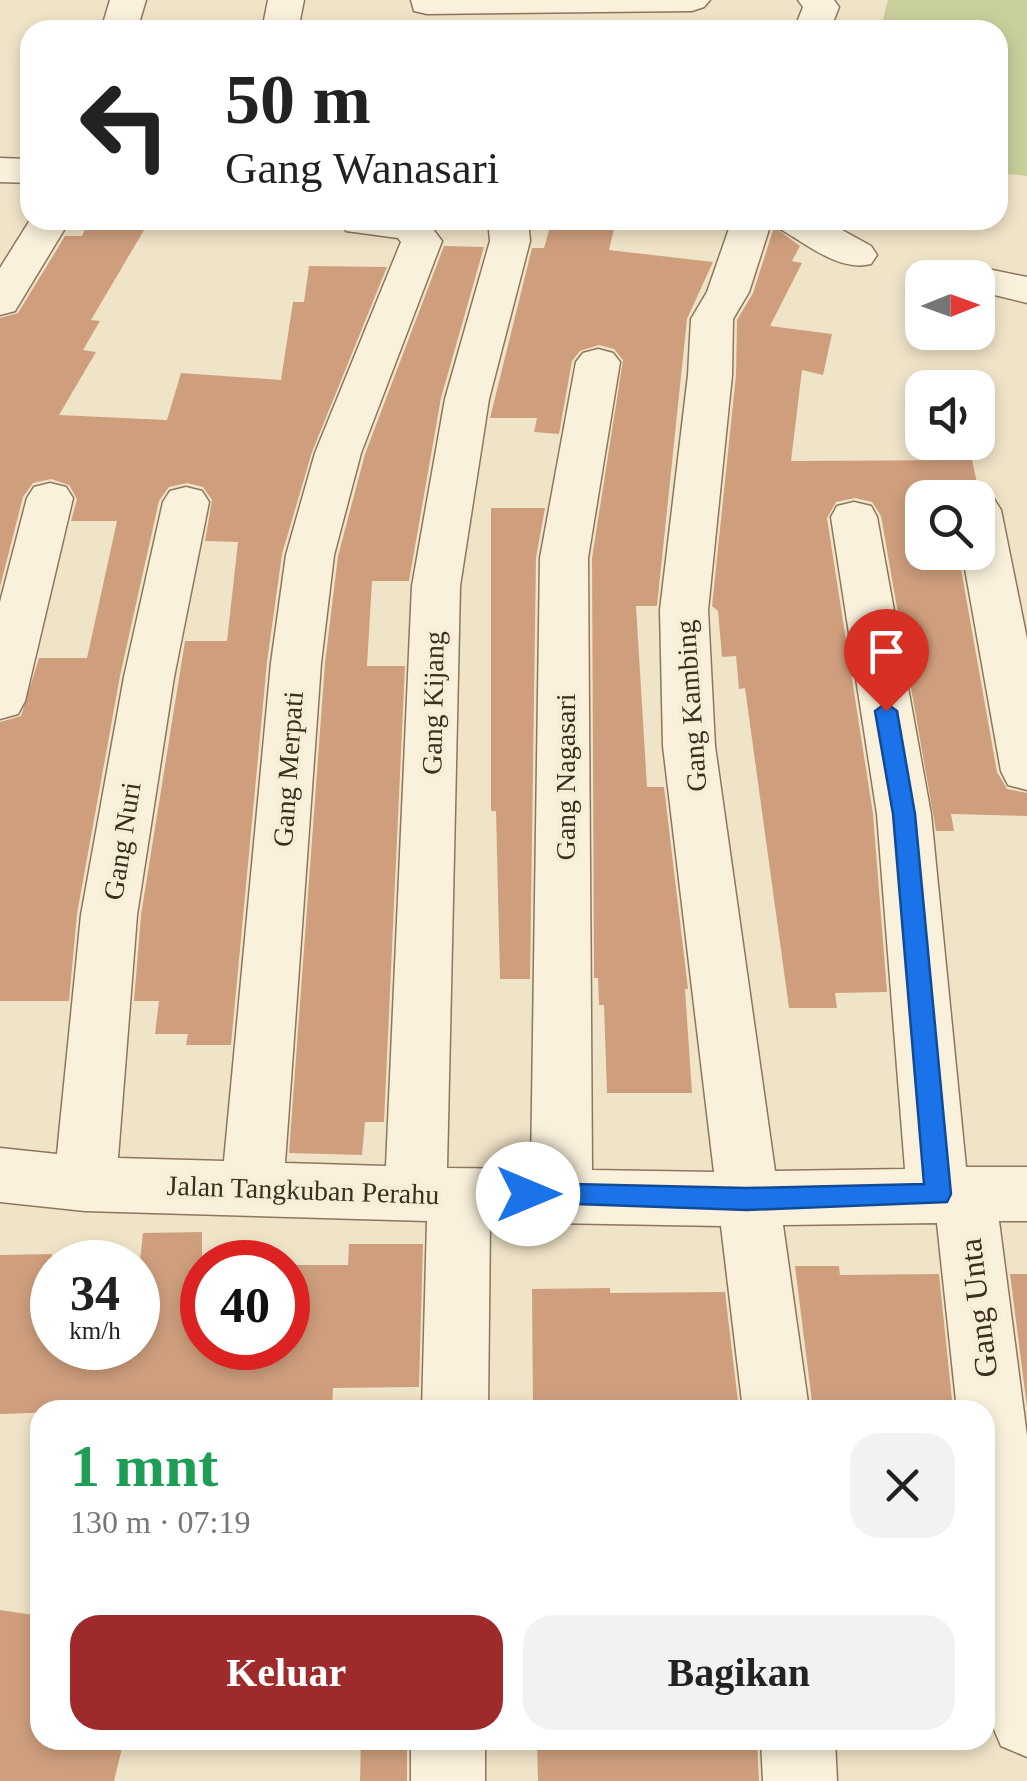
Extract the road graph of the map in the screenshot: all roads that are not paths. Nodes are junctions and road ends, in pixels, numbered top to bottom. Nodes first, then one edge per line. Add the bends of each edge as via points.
1 (692, 0) edge
2 (426, 11) edge
3 (44, 230) edge
4 (413, 230) edge
5 (509, 230) edge
6 (749, 230) edge
7 (812, 230) edge
8 (857, 256) dead end
9 (995, 282) edge
10 (1027, 290) edge
11 (0, 302) edge
12 (598, 362) dead end
13 (50, 498) dead end
14 (186, 502) dead end
15 (854, 516) dead end
16 (988, 570) edge
17 (0, 701) edge
18 (1027, 771) edge
19 (0, 1175) edge
20 (85, 1184) junction
21 (252, 1189) junction
22 (437, 1194) junction
23 (562, 1194) junction
24 (977, 1194) edge
25 (747, 1199) junction
26 (454, 1400) edge
27 (775, 1400) edge
28 (1027, 1720) edge
29 (448, 1750) edge
30 (798, 1750) edge
31 (448, 1781) edge
32 (800, 1781) edge

1 - 2 street
3 - 11 street
4 - 21 street, Gang Merpati via 422,241 338,454 310,555
5 - 22 street, Gang Kijang via 467,399 436,586
6 - 25 street, Gang Kambing via 712,318 684,610 689,746
7 - 8 street
9 - 10 street
12 - 23 street, Gang Nagasari via 564,558
13 - 17 street
14 - 20 street, Gang Nuri via 109,914
15 - 24 street, Gang Unta
16 - 18 street
19 - 20 street, Jalan Tangkuban Perahu
20 - 21 street, Jalan Tangkuban Perahu
21 - 22 street, Jalan Tangkuban Perahu
22 - 23 street, Jalan Tangkuban Perahu
22 - 26 street, Gang Kijang
23 - 25 street, Jalan Tangkuban Perahu
24 - 25 street, Jalan Tangkuban Perahu
24 - 28 street, Gang Unta
25 - 27 street, Gang Kambing
29 - 31 street
30 - 32 street

